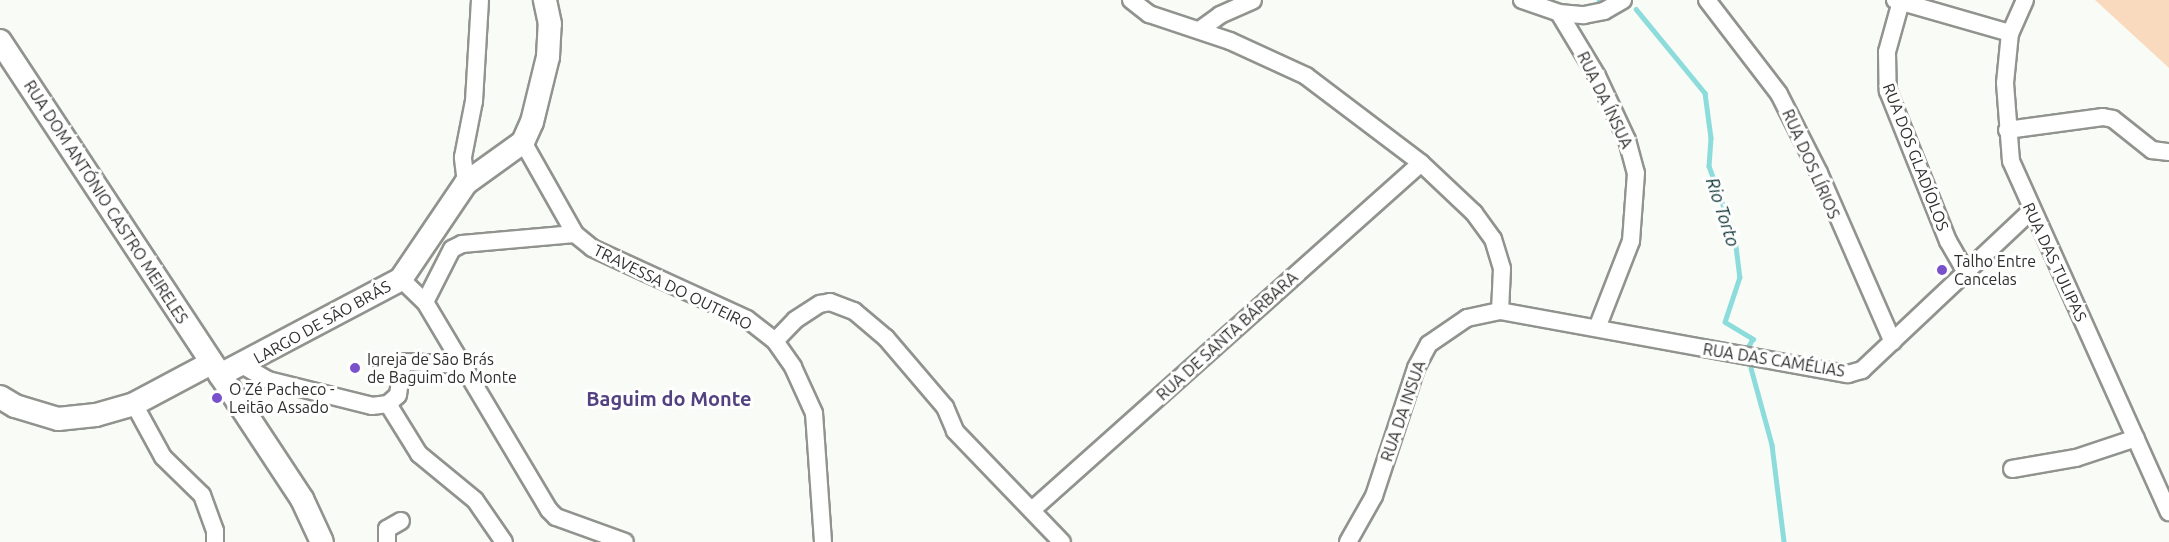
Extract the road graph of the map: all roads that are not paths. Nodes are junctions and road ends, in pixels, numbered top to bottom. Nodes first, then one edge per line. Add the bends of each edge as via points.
1 (480, 0) edge
2 (545, 0) edge
3 (1131, 0) edge
4 (1253, 0) edge
5 (1522, 0) edge
6 (1623, 0) edge
7 (1707, 0) edge
8 (2025, 0) edge
9 (1897, 2) edge
10 (1559, 13) junction
11 (1201, 30) junction
12 (2010, 33) junction
13 (0, 41) edge
14 (2007, 130) junction
15 (523, 142) junction
16 (2169, 152) edge
17 (1421, 162) junction
18 (466, 183) junction
19 (2032, 210) junction
20 (575, 234) junction
21 (1965, 271) junction
22 (401, 279) junction
23 (425, 302) junction
24 (1500, 311) junction
25 (1597, 328) junction
26 (774, 341) junction
27 (1893, 342) junction
28 (242, 365) junction
29 (462, 365) junction
30 (215, 369) junction
31 (134, 404) junction
32 (388, 404) junction
33 (5, 406) edge
34 (2136, 438) junction
35 (2012, 469) dead end
36 (1032, 510) junction
37 (2169, 512) edge
38 (401, 520) dead end
39 (215, 542) edge
40 (322, 542) edge
41 (387, 542) edge
42 (504, 542) edge
43 (624, 542) edge
44 (823, 542) edge
45 (1062, 542) edge
46 (1348, 542) edge

1 - 18 street via 473,110 463,157
2 - 15 street via 550,24 548,57
3 - 11 street via 1149,14
4 - 11 street via 1220,15
5 - 10 street
6 - 10 street via 1595,14
7 - 27 street, RUA DOS LÍRIOS via 1779,94 1819,173
8 - 12 street, RUA DAS TULIPAS
9 - 12 street
9 - 21 street, RUA DOS GLADÍOLOS via 1887,52 1888,91 1948,241
10 - 25 street, RUA DA ÍNSUA via 1597,76 1627,140 1636,173 1631,241
11 - 17 street via 1306,76
12 - 14 street, RUA DAS TULIPAS via 2005,83
13 - 30 street, RUA DOM ANTÓNIO CASTRO MEIRELES
14 - 16 street via 2103,117 2113,119 2152,150
14 - 19 street, RUA DAS TULIPAS via 2011,161
15 - 18 street, LARGO DE SÃO BRÁS
15 - 20 street
17 - 24 street via 1474,213 1493,239 1502,269
17 - 36 street, RUA DE SANTA BÁRBARA
18 - 22 street, LARGO DE SÃO BRÁS
19 - 21 street, RUA DAS CAMÉLIAS
19 - 34 street, RUA DAS TULIPAS
20 - 23 street via 462,244 452,249
20 - 26 street, TRAVESSA DO OUTEIRO via 613,261 747,319
21 - 27 street, RUA DAS CAMÉLIAS
22 - 23 street, LARGO DE SÃO BRÁS
22 - 28 street, LARGO DE SÃO BRÁS
23 - 29 street, LARGO DE SÃO BRÁS
24 - 25 street, RUA DA INSUA
24 - 46 street, RUA DA INSUA via 1467,318 1429,344 1416,368 1374,496
25 - 27 street, RUA DAS CAMÉLIAS via 1835,373 1862,370
26 - 36 street via 795,320 820,304 830,302 854,311 886,338 945,407 955,431
26 - 44 street, TRAVESSA DO OUTEIRO via 793,367 814,413
28 - 30 street, LARGO DE SÃO BRÁS
28 - 32 street, LARGO DE SÃO BRÁS via 268,381 372,406
29 - 32 street via 406,362 398,395
29 - 43 street, LARGO DE SÃO BRÁS via 549,510 556,517
30 - 31 street, LARGO DE SÃO BRÁS
30 - 40 street, RUA DOM ANTÓNIO CASTRO MEIRELES via 302,498
31 - 33 street, LARGO DE SÃO BRÁS via 96,415 57,419
31 - 39 street via 163,458 202,495
32 - 42 street via 419,454 481,506
34 - 35 street via 2076,458
34 - 37 street, RUA DAS TULIPAS
36 - 45 street
38 - 41 street via 387,529

